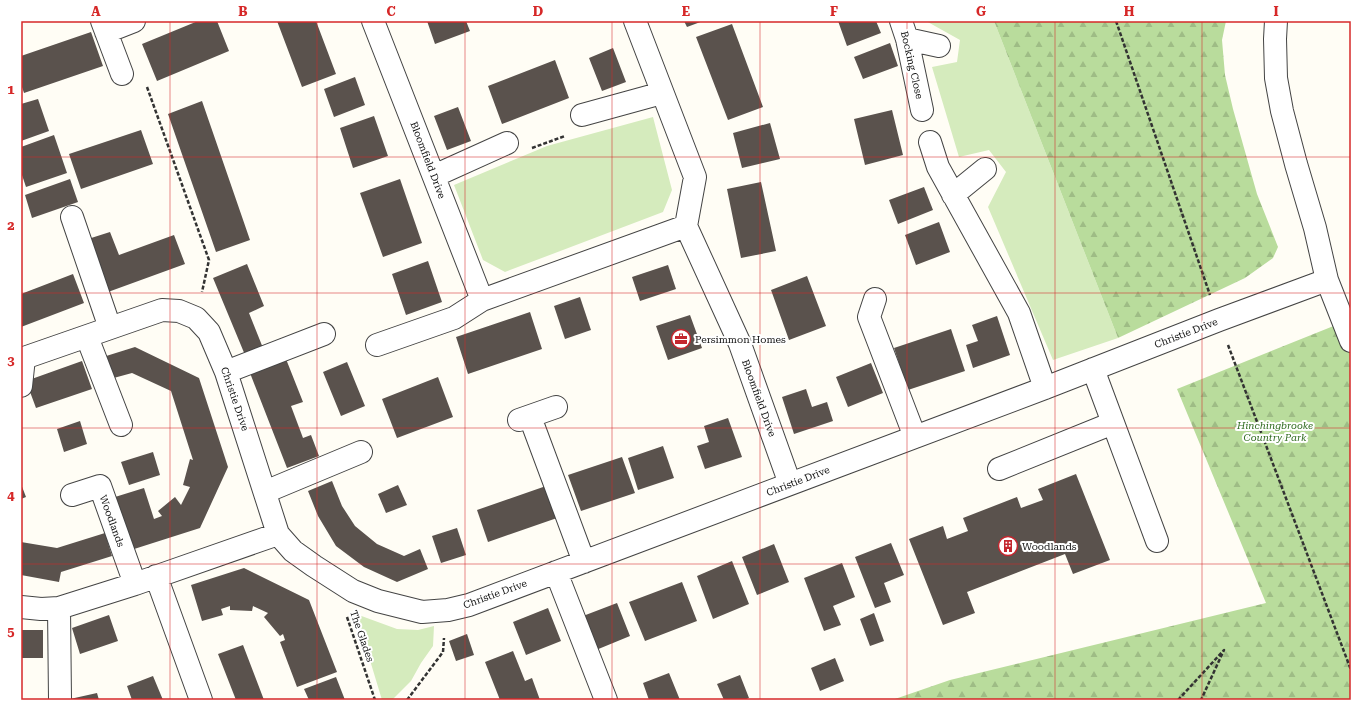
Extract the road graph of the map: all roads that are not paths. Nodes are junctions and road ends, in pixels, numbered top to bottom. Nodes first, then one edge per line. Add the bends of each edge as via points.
1 (134, 21) edge
2 (373, 21) edge
3 (635, 21) edge
4 (1276, 21) edge
5 (104, 26) edge
6 (904, 30) edge
7 (939, 46) dead end
8 (122, 74) road end
9 (662, 93) junction
10 (922, 110) dead end
11 (582, 115) road end
12 (930, 142) dead end
13 (507, 143) road end
14 (985, 169) dead end
15 (434, 176) junction
16 (953, 195) junction
17 (72, 217) dead end
18 (686, 226) junction
19 (1327, 280) junction
20 (875, 299) dead end
21 (482, 300) junction
22 (110, 328) junction
23 (324, 334) dead end
24 (88, 337) junction
25 (1351, 342) edge
26 (377, 345) dead end
27 (22, 358) edge
28 (1093, 369) junction
29 (226, 372) junction
30 (21, 386) edge
31 (1045, 388) junction
32 (556, 407) dead end
33 (1113, 424) junction
34 (121, 425) dead end
35 (915, 437) junction
36 (361, 452) dead end
37 (999, 469) dead end
38 (790, 484) junction
39 (265, 492) junction
40 (72, 495) dead end
41 (278, 534) junction
42 (1157, 541) dead end
43 (584, 562) junction
44 (556, 572) junction
45 (156, 576) junction
46 (135, 584) junction
47 (21, 606) edge
48 (59, 608) junction
49 (60, 700) edge
50 (202, 700) edge
51 (606, 700) edge

1 - 5 street
2 - 15 street, Bloomfield Drive
3 - 9 street
4 - 19 street via 1276,78
5 - 8 street
6 - 7 street
6 - 10 street, Bocking Close
9 - 11 street
9 - 18 street via 695,177
12 - 16 street via 938,167
13 - 15 street
14 - 16 street
15 - 21 street, Bloomfield Drive
16 - 31 street via 1019,313
17 - 22 street
18 - 21 street
18 - 38 street, Bloomfield Drive via 740,344
19 - 25 street
19 - 28 street, Christie Drive
20 - 35 street via 869,317
21 - 26 street via 454,318
22 - 24 street, Christie Drive
22 - 29 street, Christie Drive via 162,310 179,311 196,318 209,332
23 - 29 street
24 - 27 street, Christie Drive
24 - 34 street
27 - 30 street
28 - 31 street, Christie Drive
28 - 33 street
29 - 39 street, Christie Drive
31 - 35 street, Christie Drive
32 - 43 street via 525,419
33 - 37 street
33 - 42 street
35 - 38 street, Christie Drive
36 - 39 street
38 - 43 street, Christie Drive
39 - 41 street, Christie Drive
40 - 46 street, Woodlands via 100,486
41 - 44 street, Christie Drive via 293,551 353,591 378,601 422,612 470,605
41 - 45 street
43 - 44 street, Christie Drive
44 - 51 street
45 - 46 street
45 - 50 street
46 - 48 street
47 - 48 street
48 - 49 street

